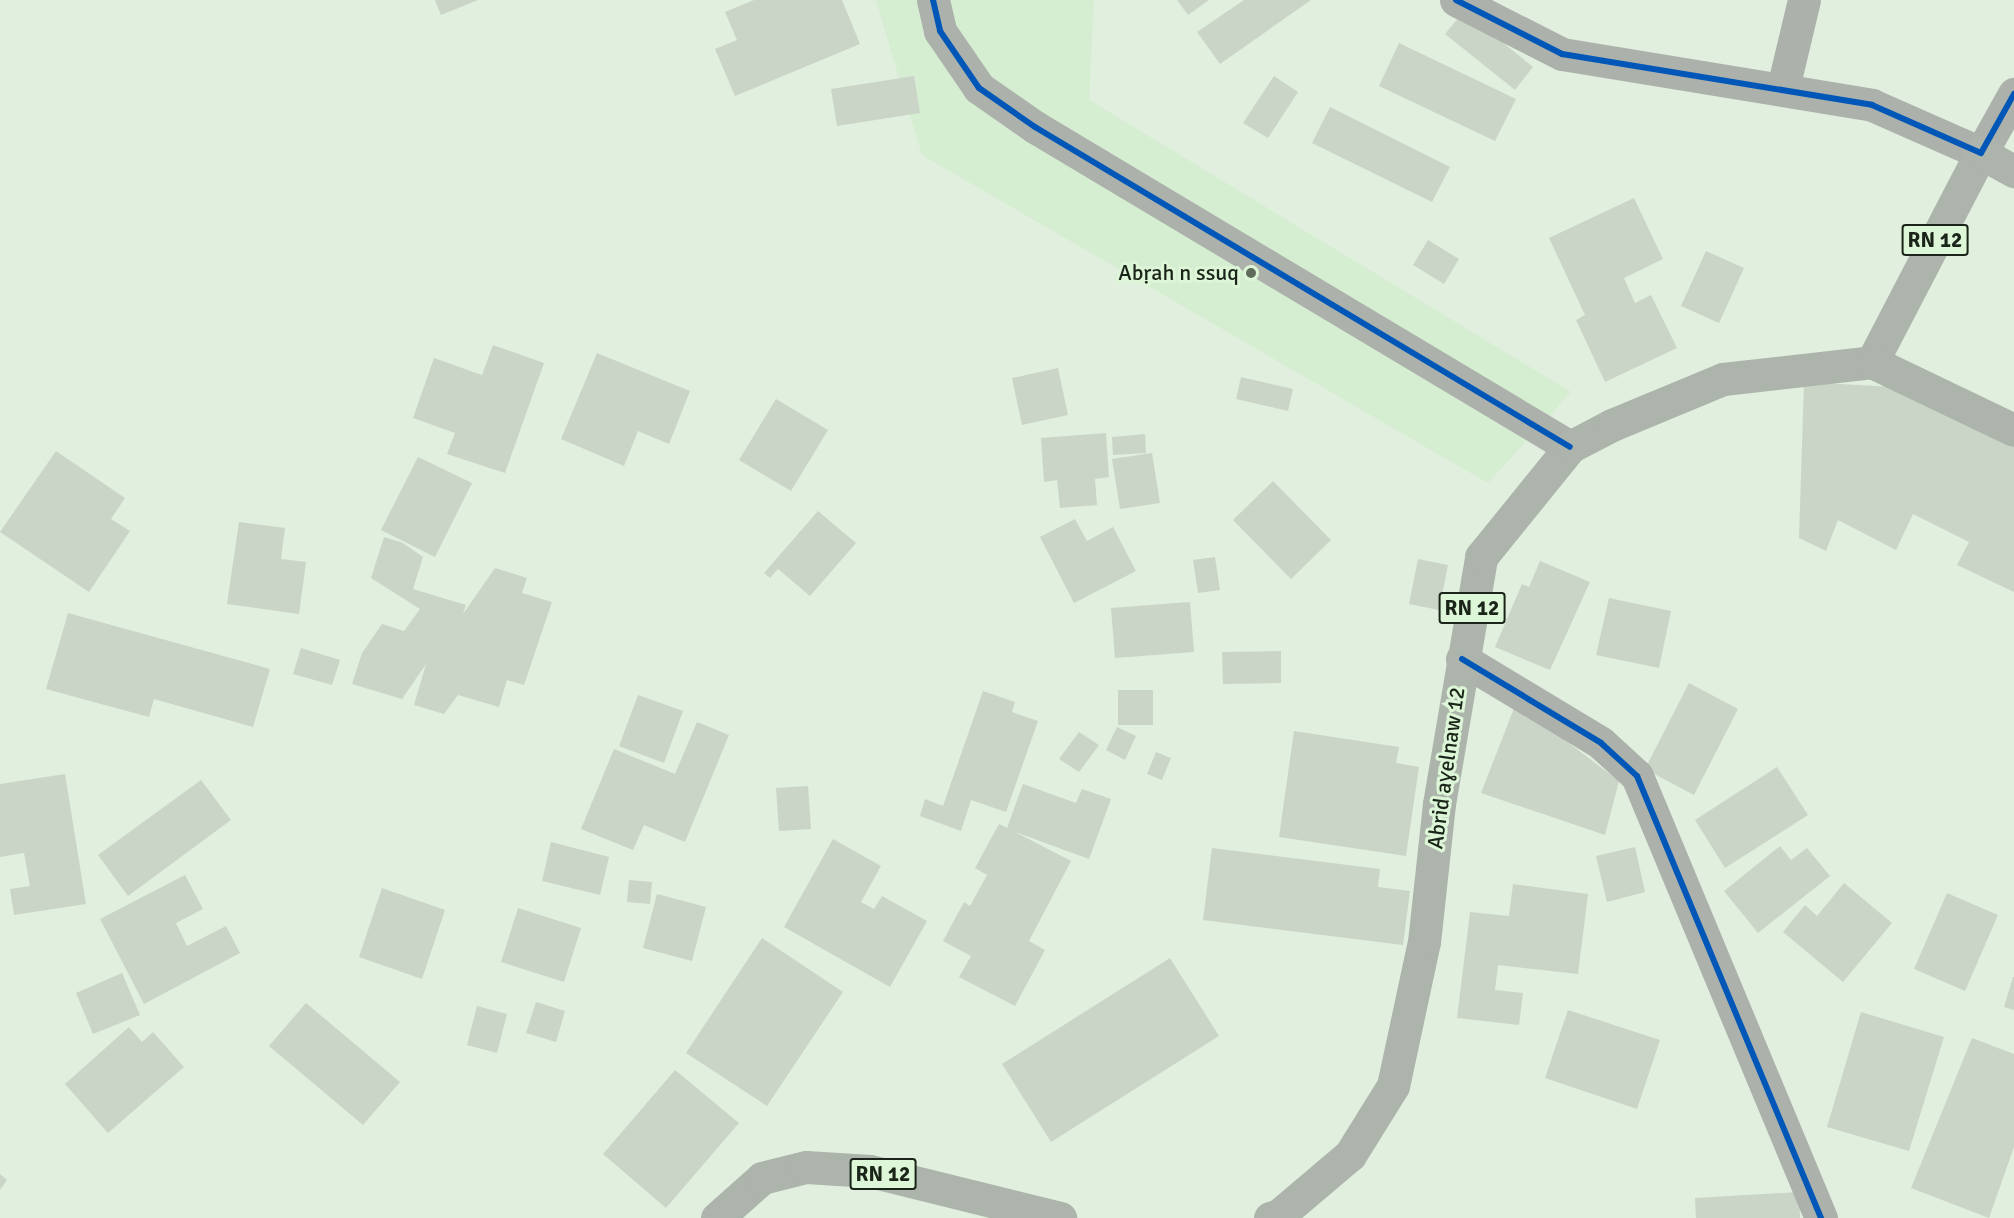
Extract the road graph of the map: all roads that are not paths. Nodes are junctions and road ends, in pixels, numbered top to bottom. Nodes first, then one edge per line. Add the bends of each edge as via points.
1 (933, 0) edge
2 (1456, 0) edge
3 (1804, 0) edge
4 (1783, 88) junction
5 (2014, 94) edge
6 (1981, 153) junction
7 (2014, 171) edge
8 (1872, 362) junction
9 (2014, 430) edge
10 (1570, 447) junction
11 (1462, 659) junction
12 (1276, 1217) edge
13 (717, 1218) edge
14 (1060, 1218) edge
15 (1821, 1218) edge

1 - 10 street via 940,31 979,88 1035,127
2 - 4 street via 1562,54
3 - 4 street
4 - 6 street via 1872,105
5 - 6 street
6 - 7 main road
6 - 8 main road, RN 12
8 - 9 main road
8 - 10 main road, Abrid aɣelnaw 12 / RN 12 via 1723,379 1611,424
10 - 11 main road, Abrid aɣelnaw 12 / RN 12 via 1482,557
11 - 12 main road, Abrid aɣelnaw 12 / RN 12 via 1439,804 1424,942 1393,1086 1350,1155
11 - 15 street via 1601,743 1637,776
13 - 14 main road, RN 12 via 762,1178 806,1167 870,1171

